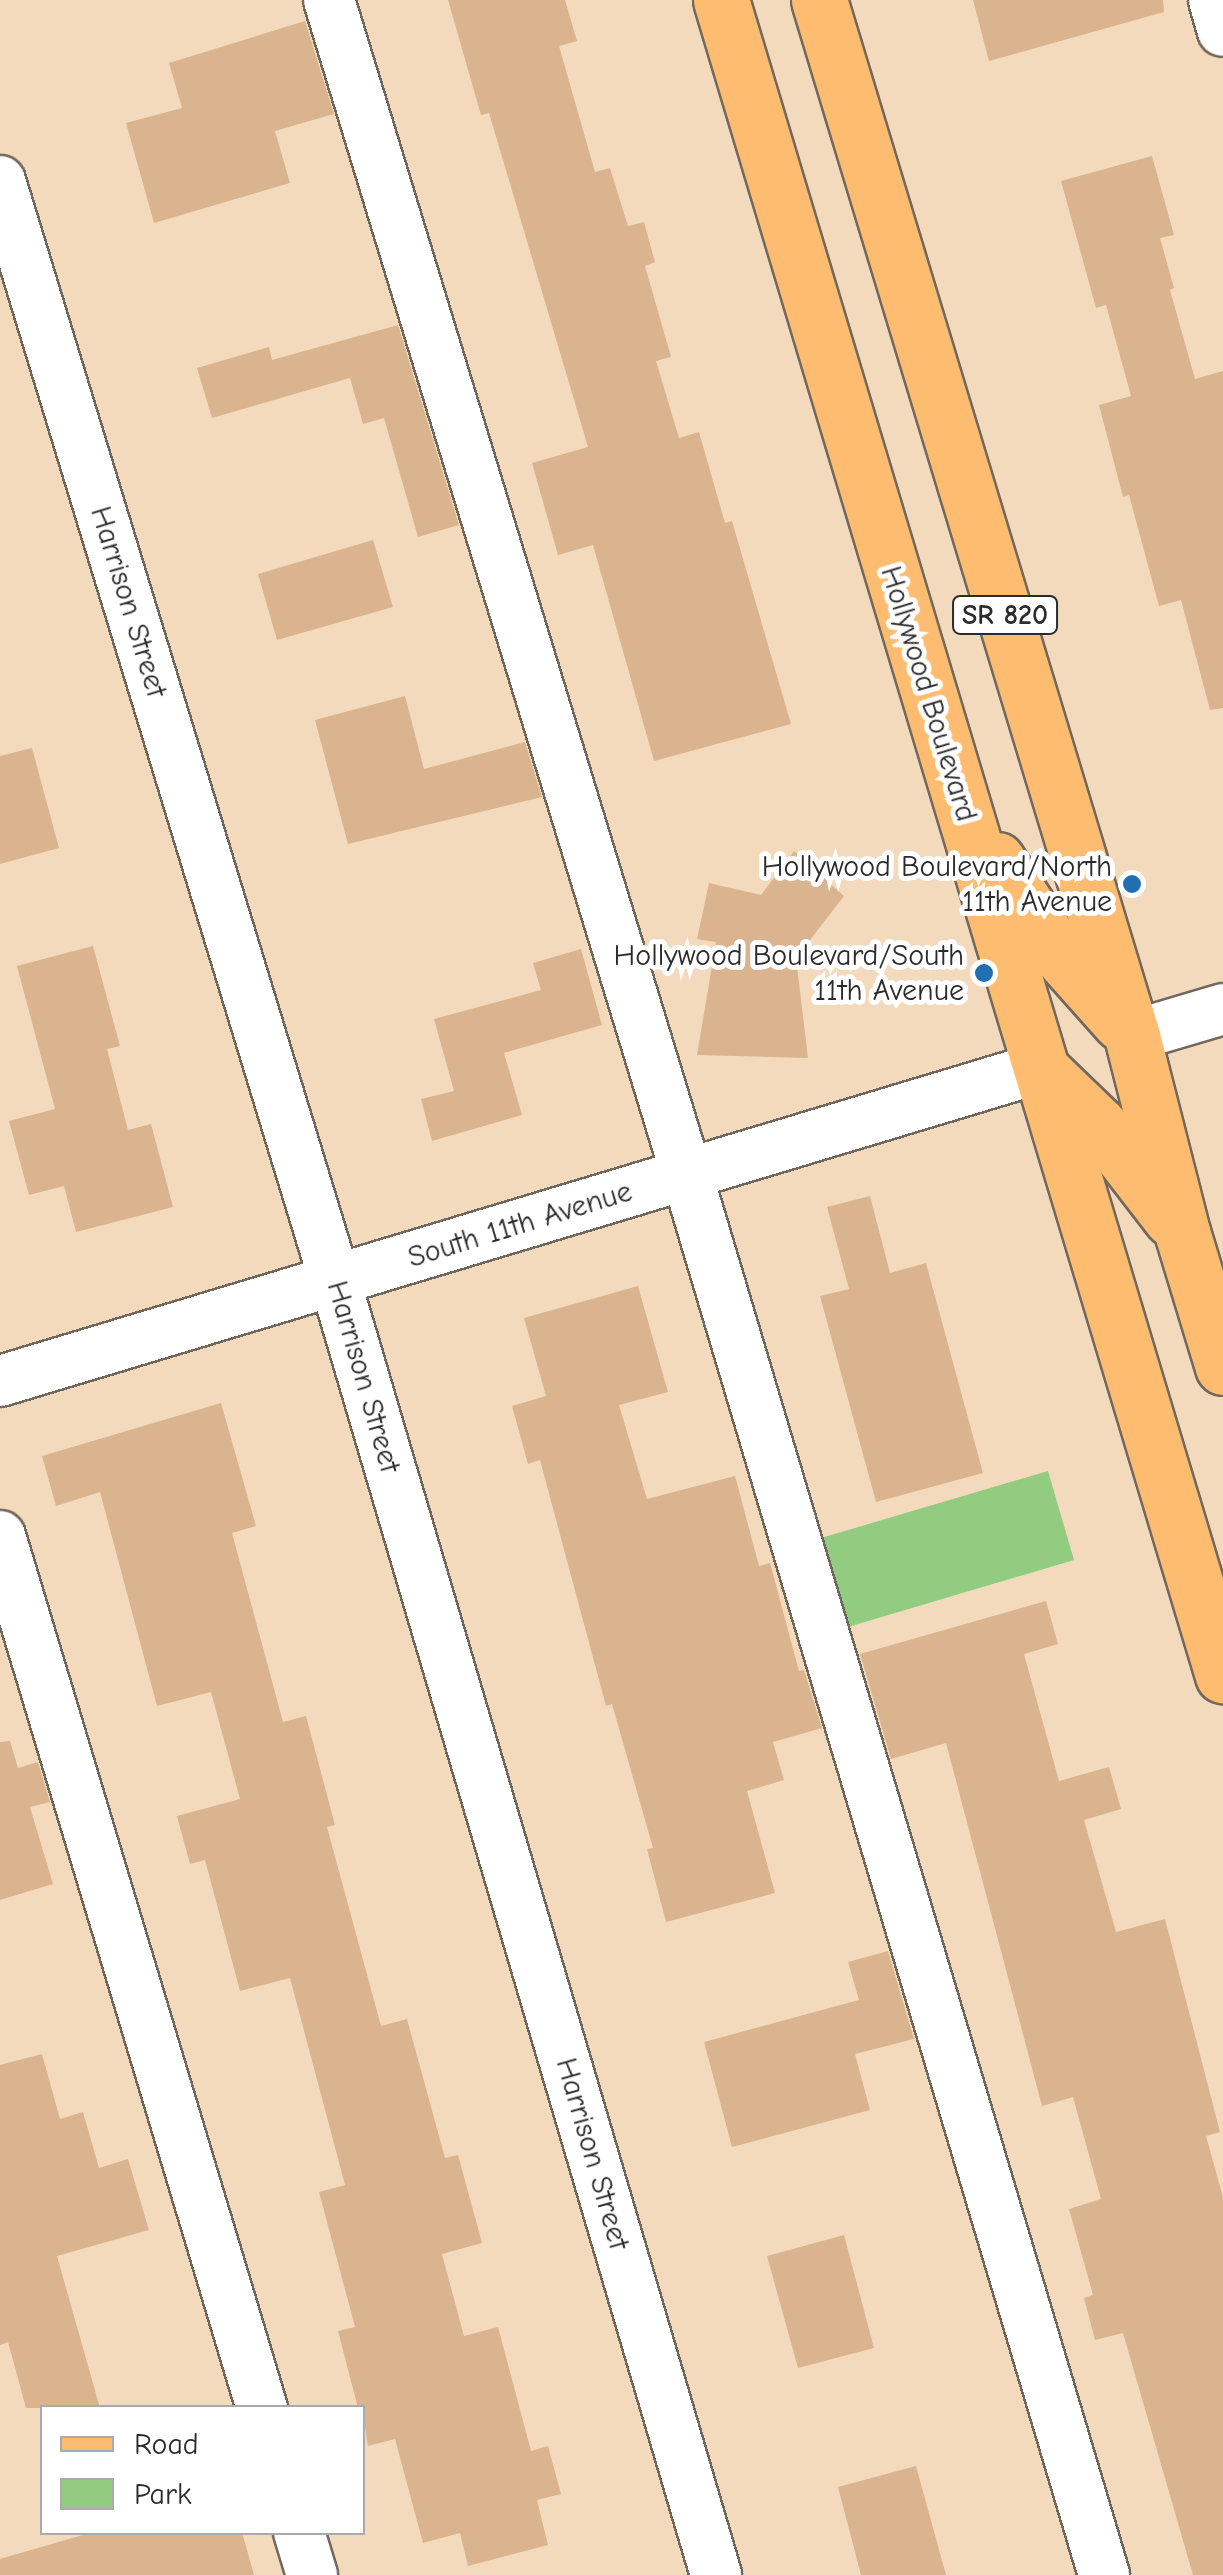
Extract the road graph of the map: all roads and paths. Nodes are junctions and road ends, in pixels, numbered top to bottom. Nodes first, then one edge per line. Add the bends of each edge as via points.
1 (329, 0) edge
2 (721, 0) edge
3 (819, 0) edge
4 (1214, 0) edge
5 (1223, 31) edge
6 (0, 182) edge
7 (954, 783) junction
8 (1223, 1009) edge
9 (1132, 1036) junction
10 (1040, 1068) junction
11 (687, 1175) junction
12 (1182, 1232) junction
13 (334, 1281) junction
14 (1223, 1367) edge
15 (0, 1381) edge
16 (0, 1536) edge
17 (1223, 1675) edge
18 (261, 2405) edge
19 (300, 2535) edge
20 (312, 2575) edge
21 (716, 2575) edge
22 (1104, 2575) edge

1 - 11 street
2 - 7 main road, Hollywood Boulevard / SR 820
3 - 9 main road, SR 820
4 - 5 street
6 - 13 street, Harrison Street
7 - 9 main road via 1055,950
7 - 10 main road, Hollywood Boulevard / SR 820
8 - 9 street
9 - 12 main road, SR 820
10 - 11 street, South 11th Avenue
10 - 12 main road via 1099,1125
10 - 17 main road, Hollywood Boulevard / SR 820
11 - 13 street, South 11th Avenue
11 - 22 street
12 - 14 main road, SR 820
13 - 15 street, South 11th Avenue
13 - 21 street, Harrison Street
16 - 18 street
19 - 20 street

